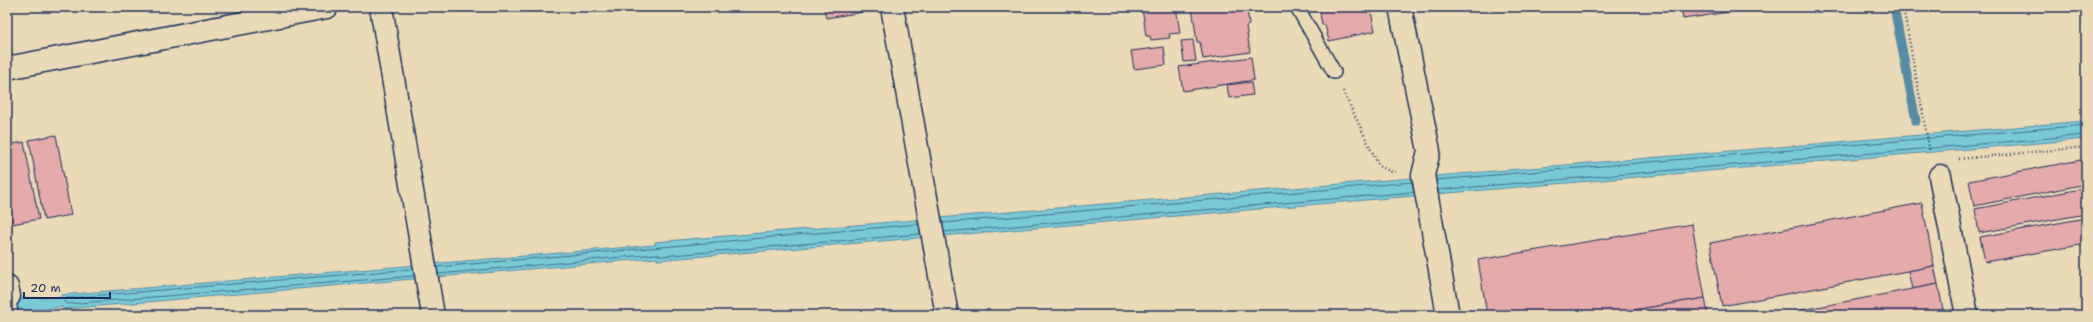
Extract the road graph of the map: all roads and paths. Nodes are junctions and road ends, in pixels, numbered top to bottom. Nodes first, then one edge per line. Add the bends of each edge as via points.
1 (327, 7) edge
2 (381, 7) edge
3 (892, 7) edge
4 (1297, 7) edge
5 (1400, 7) edge
6 (1903, 7) edge
7 (7, 68) edge
8 (1334, 72) joint
9 (2086, 147) edge
10 (1930, 154) dead end
11 (1424, 171) junction
12 (1940, 176) joint
13 (432, 315) edge
14 (947, 315) edge
15 (1448, 315) edge
16 (1967, 315) edge

1 - 7 street
2 - 13 street
3 - 14 street
4 - 8 lane
5 - 11 street via 1429,150
6 - 10 path
8 - 11 path via 1379,166 1392,172
9 - 12 path via 1957,159 1944,165
11 - 15 street
12 - 16 street

